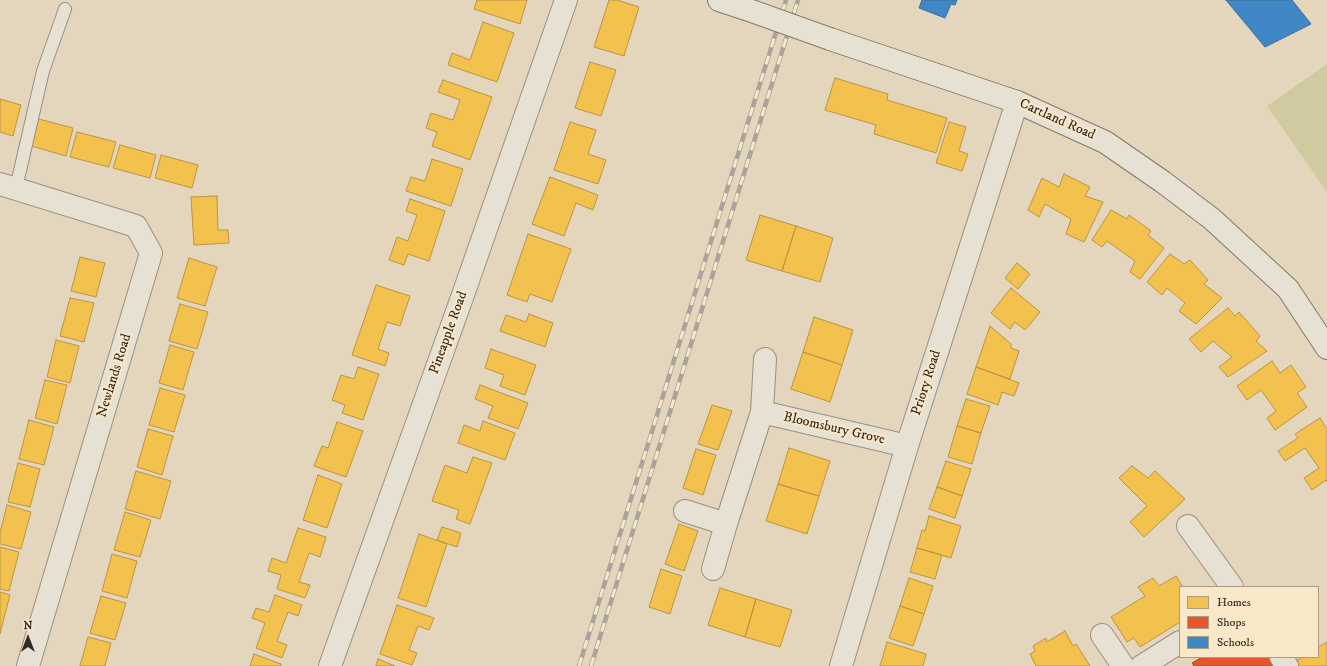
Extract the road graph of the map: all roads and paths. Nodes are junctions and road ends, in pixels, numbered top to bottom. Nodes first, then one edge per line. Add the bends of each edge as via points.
1 (566, 0) edge
2 (719, 0) edge
3 (64, 9) dead end
4 (1017, 102) junction
5 (8, 186) edge
6 (1327, 348) edge
7 (765, 359) dead end
8 (762, 412) junction
9 (907, 446) junction
10 (685, 511) dead end
11 (726, 524) junction
12 (1188, 526) dead end
13 (713, 569) dead end
14 (1231, 586) edge
15 (1102, 635) dead end
16 (1179, 643) edge
17 (28, 666) edge
18 (330, 666) edge
19 (841, 666) edge
20 (1123, 666) edge
21 (1142, 666) edge

1 - 18 street, Pineapple Road
2 - 4 street, Cartland Road, bridge
3 - 5 lane
4 - 6 street, Cartland Road via 1105,142 1212,219 1288,290
4 - 9 street, Priory Road
5 - 17 street, Newlands Road via 136,226 151,253
7 - 8 street
8 - 9 street, Bloomsbury Grove
8 - 11 street
9 - 19 street, Priory Road
10 - 11 street
11 - 13 street
12 - 14 street
15 - 20 street
16 - 21 street

